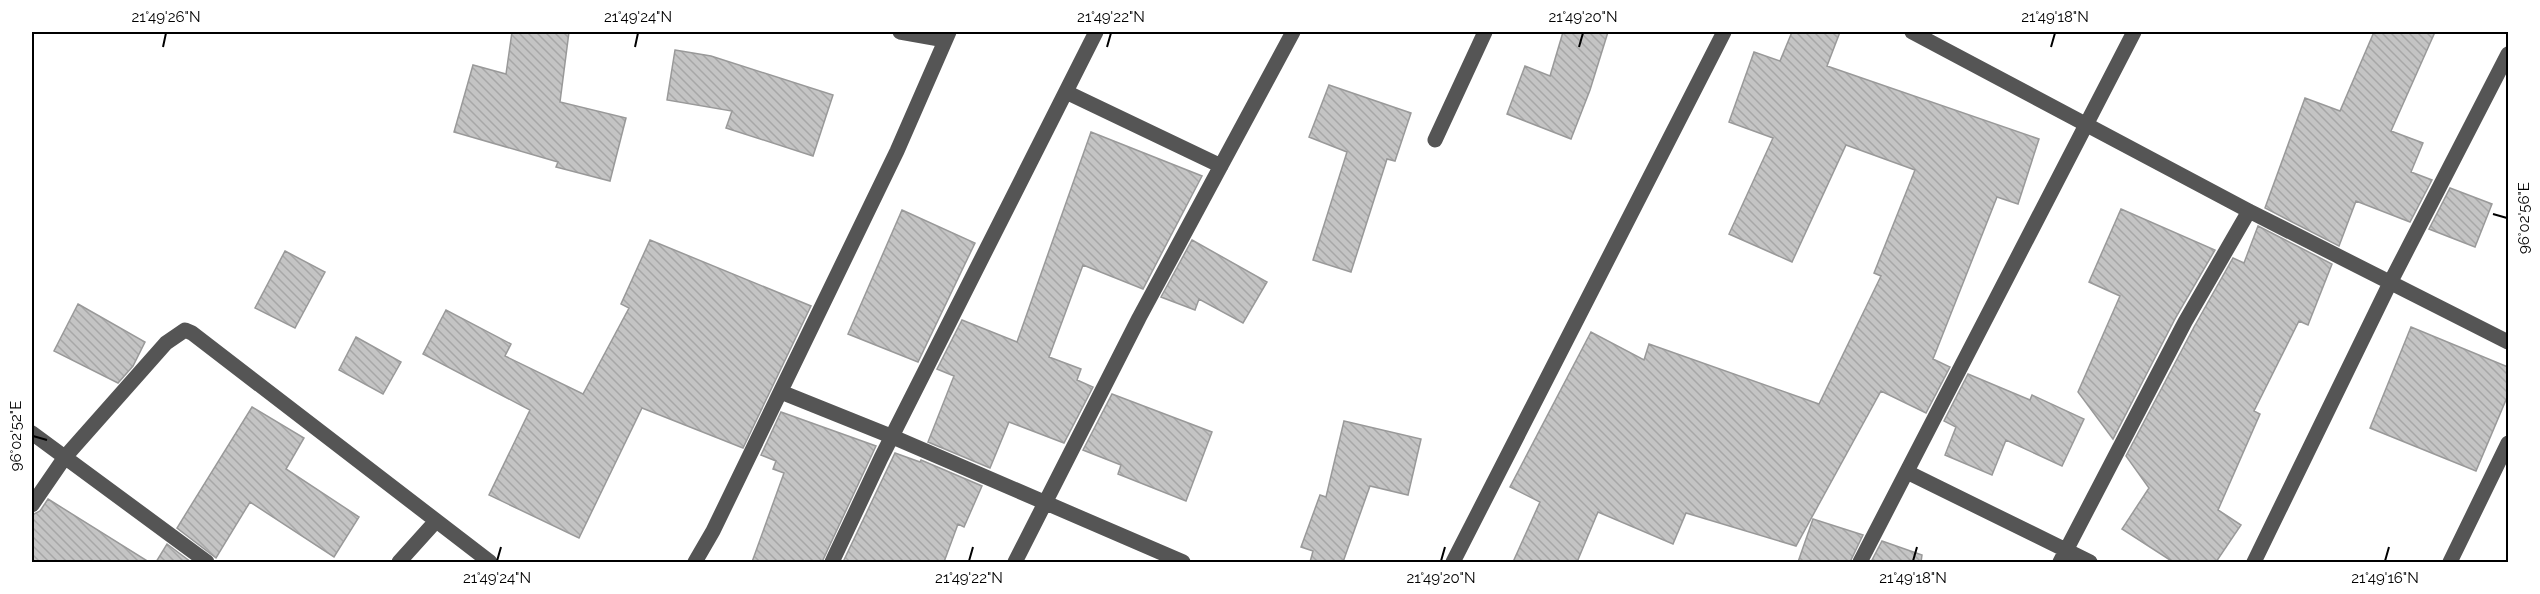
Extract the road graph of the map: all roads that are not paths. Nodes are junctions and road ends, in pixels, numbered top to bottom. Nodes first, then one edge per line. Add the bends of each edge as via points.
1 (900, 32) edge
2 (1096, 32) edge
3 (1293, 32) edge
4 (1485, 32) edge
5 (1724, 32) edge
6 (2134, 32) edge
7 (1923, 34) edge
8 (947, 36) edge
9 (2508, 54) edge
10 (1066, 92) junction
11 (2085, 125) junction
12 (1435, 140) dead end
13 (1221, 166) junction
14 (2249, 211) junction
15 (2390, 283) junction
16 (2508, 342) edge
17 (781, 392) junction
18 (32, 433) edge
19 (893, 436) junction
20 (2508, 443) edge
21 (65, 458) junction
22 (1907, 472) junction
23 (1047, 503) junction
24 (32, 505) edge
25 (436, 521) junction
26 (2063, 556) edge
27 (207, 562) edge
28 (399, 562) edge
29 (490, 562) edge
30 (695, 562) edge
31 (832, 562) edge
32 (1015, 562) edge
33 (1183, 562) edge
34 (1453, 562) edge
35 (1860, 562) edge
36 (2090, 562) edge
37 (2254, 562) edge
38 (2450, 562) edge

1 - 8 street
2 - 10 street
3 - 13 street
4 - 12 street
5 - 34 street
6 - 11 street
7 - 11 street
8 - 17 street via 897,151
9 - 15 street
10 - 13 street
10 - 19 street
11 - 14 street
11 - 22 street
13 - 23 street via 1139,318
14 - 15 street
14 - 26 street via 2185,322
15 - 16 street
15 - 37 street
17 - 19 street
17 - 30 street
18 - 21 street
19 - 23 street
19 - 31 street
20 - 38 street
21 - 24 street
21 - 25 street via 166,343 184,330
21 - 27 street
22 - 26 street
22 - 35 street
23 - 32 street
23 - 33 street
25 - 28 street
25 - 29 street
26 - 36 street

